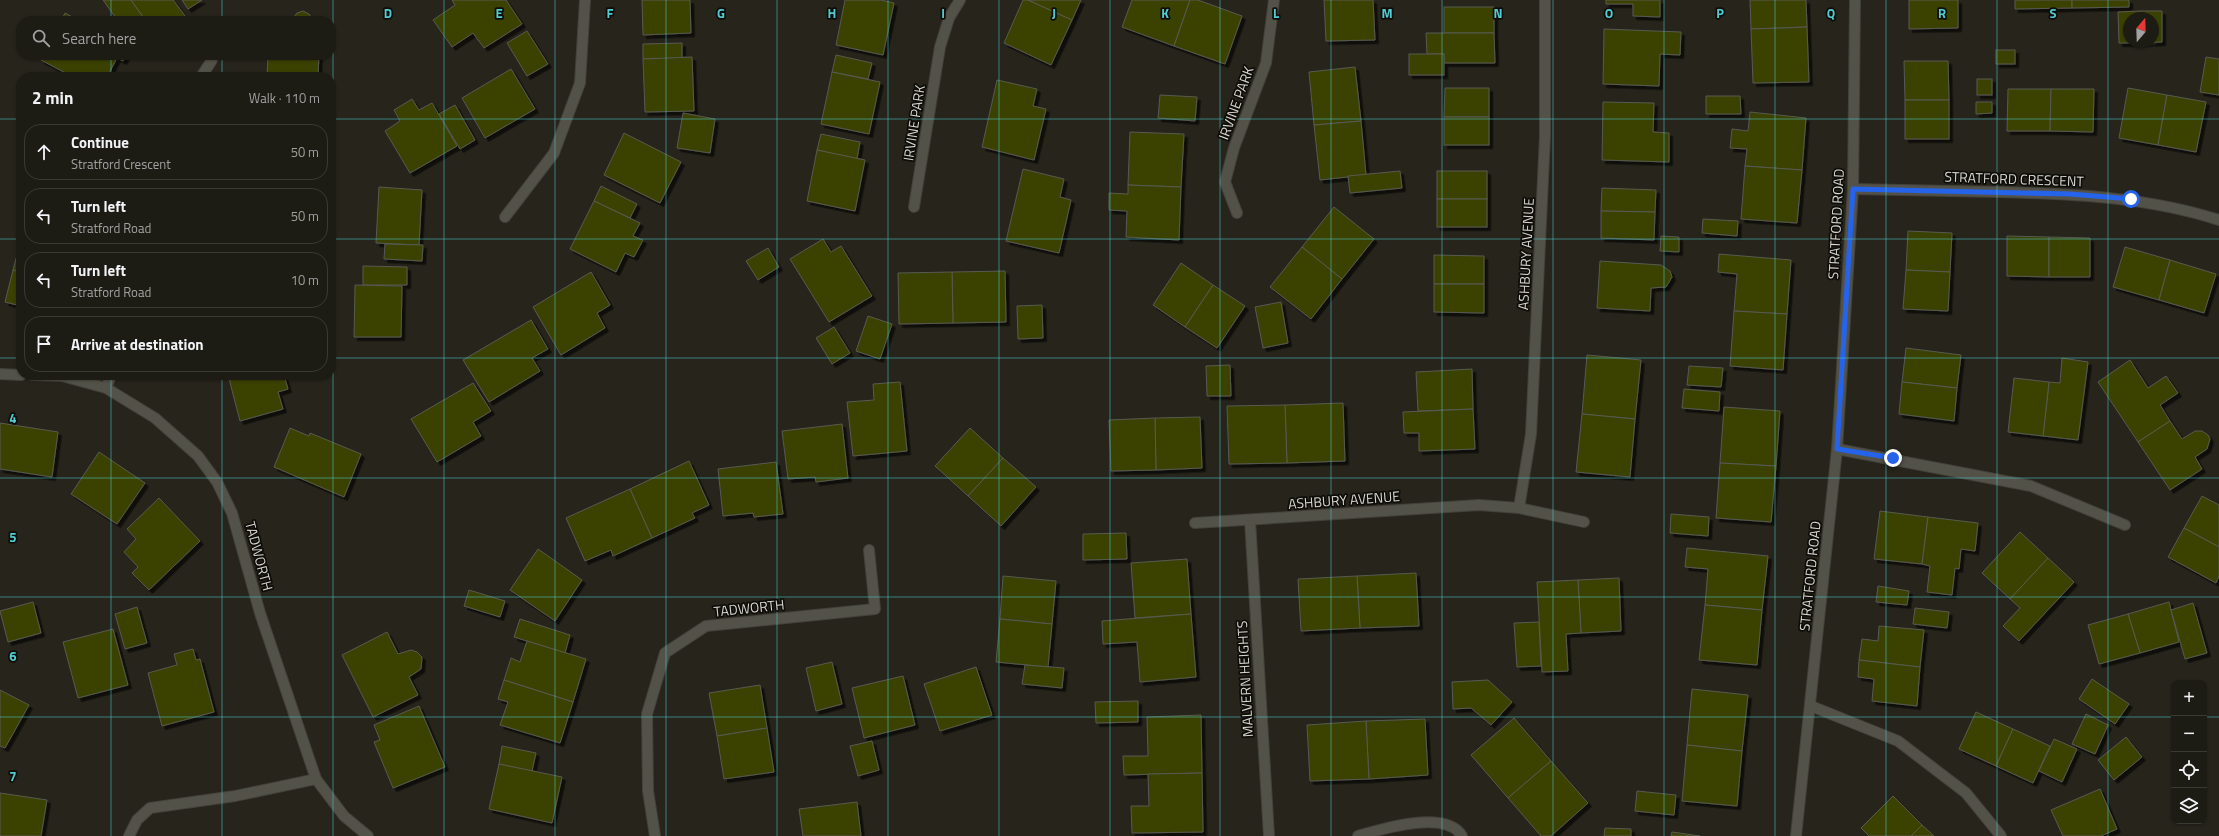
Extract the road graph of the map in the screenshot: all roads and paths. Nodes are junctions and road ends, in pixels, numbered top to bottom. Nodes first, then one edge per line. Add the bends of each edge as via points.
1 (585, 0) edge
2 (960, 0) edge
3 (1274, 0) edge
4 (1545, 0) edge
5 (1855, 0) edge
6 (212, 60) dead end
7 (204, 72) edge
8 (1853, 189) junction
9 (914, 207) dead end
10 (1237, 213) dead end
11 (504, 217) dead end
12 (2219, 220) edge
13 (0, 374) edge
14 (16, 375) edge
15 (77, 380) edge
16 (109, 380) edge
17 (106, 388) junction
18 (1837, 449) junction
19 (1519, 508) junction
20 (1250, 520) junction
21 (1584, 522) dead end
22 (1195, 523) dead end
23 (2124, 525) dead end
24 (870, 550) dead end
25 (1811, 706) junction
26 (316, 779) junction
27 (129, 836) edge
28 (368, 836) edge
29 (655, 836) edge
30 (1269, 836) edge
31 (1358, 836) edge
32 (1462, 836) edge
33 (1796, 836) edge
34 (2001, 836) edge

1 - 11 street via 580,83 554,153
2 - 9 street, IRVINE PARK via 949,18 940,47
3 - 10 street, IRVINE PARK via 1266,63 1234,148 1225,182
4 - 19 street, ASHBURY AVENUE via 1545,136 1531,434
5 - 8 street, STRATFORD ROAD
6 - 7 street
8 - 12 street, STRATFORD CRESCENT via 2070,194 2131,199 2183,208
8 - 18 street, STRATFORD ROAD
13 - 14 street
15 - 17 street, TADWORTH
16 - 17 street
17 - 26 street, TADWORTH via 154,418 198,456 217,482 232,513 260,614
18 - 23 street via 2031,486
18 - 25 street, STRATFORD ROAD
19 - 20 street, ASHBURY AVENUE via 1479,505
19 - 21 street, ASHBURY AVENUE
20 - 22 street, ASHBURY AVENUE
20 - 30 street, MALVERN HEIGHTS
24 - 29 street, TADWORTH via 875,609 706,626 664,653 647,714 648,791
25 - 33 street, STRATFORD ROAD
25 - 34 street via 1898,741 1966,793
26 - 27 street via 235,796 150,808 137,820
26 - 28 street, TADWORTH via 344,816
31 - 32 street via 1405,823 1441,823 1460,832

